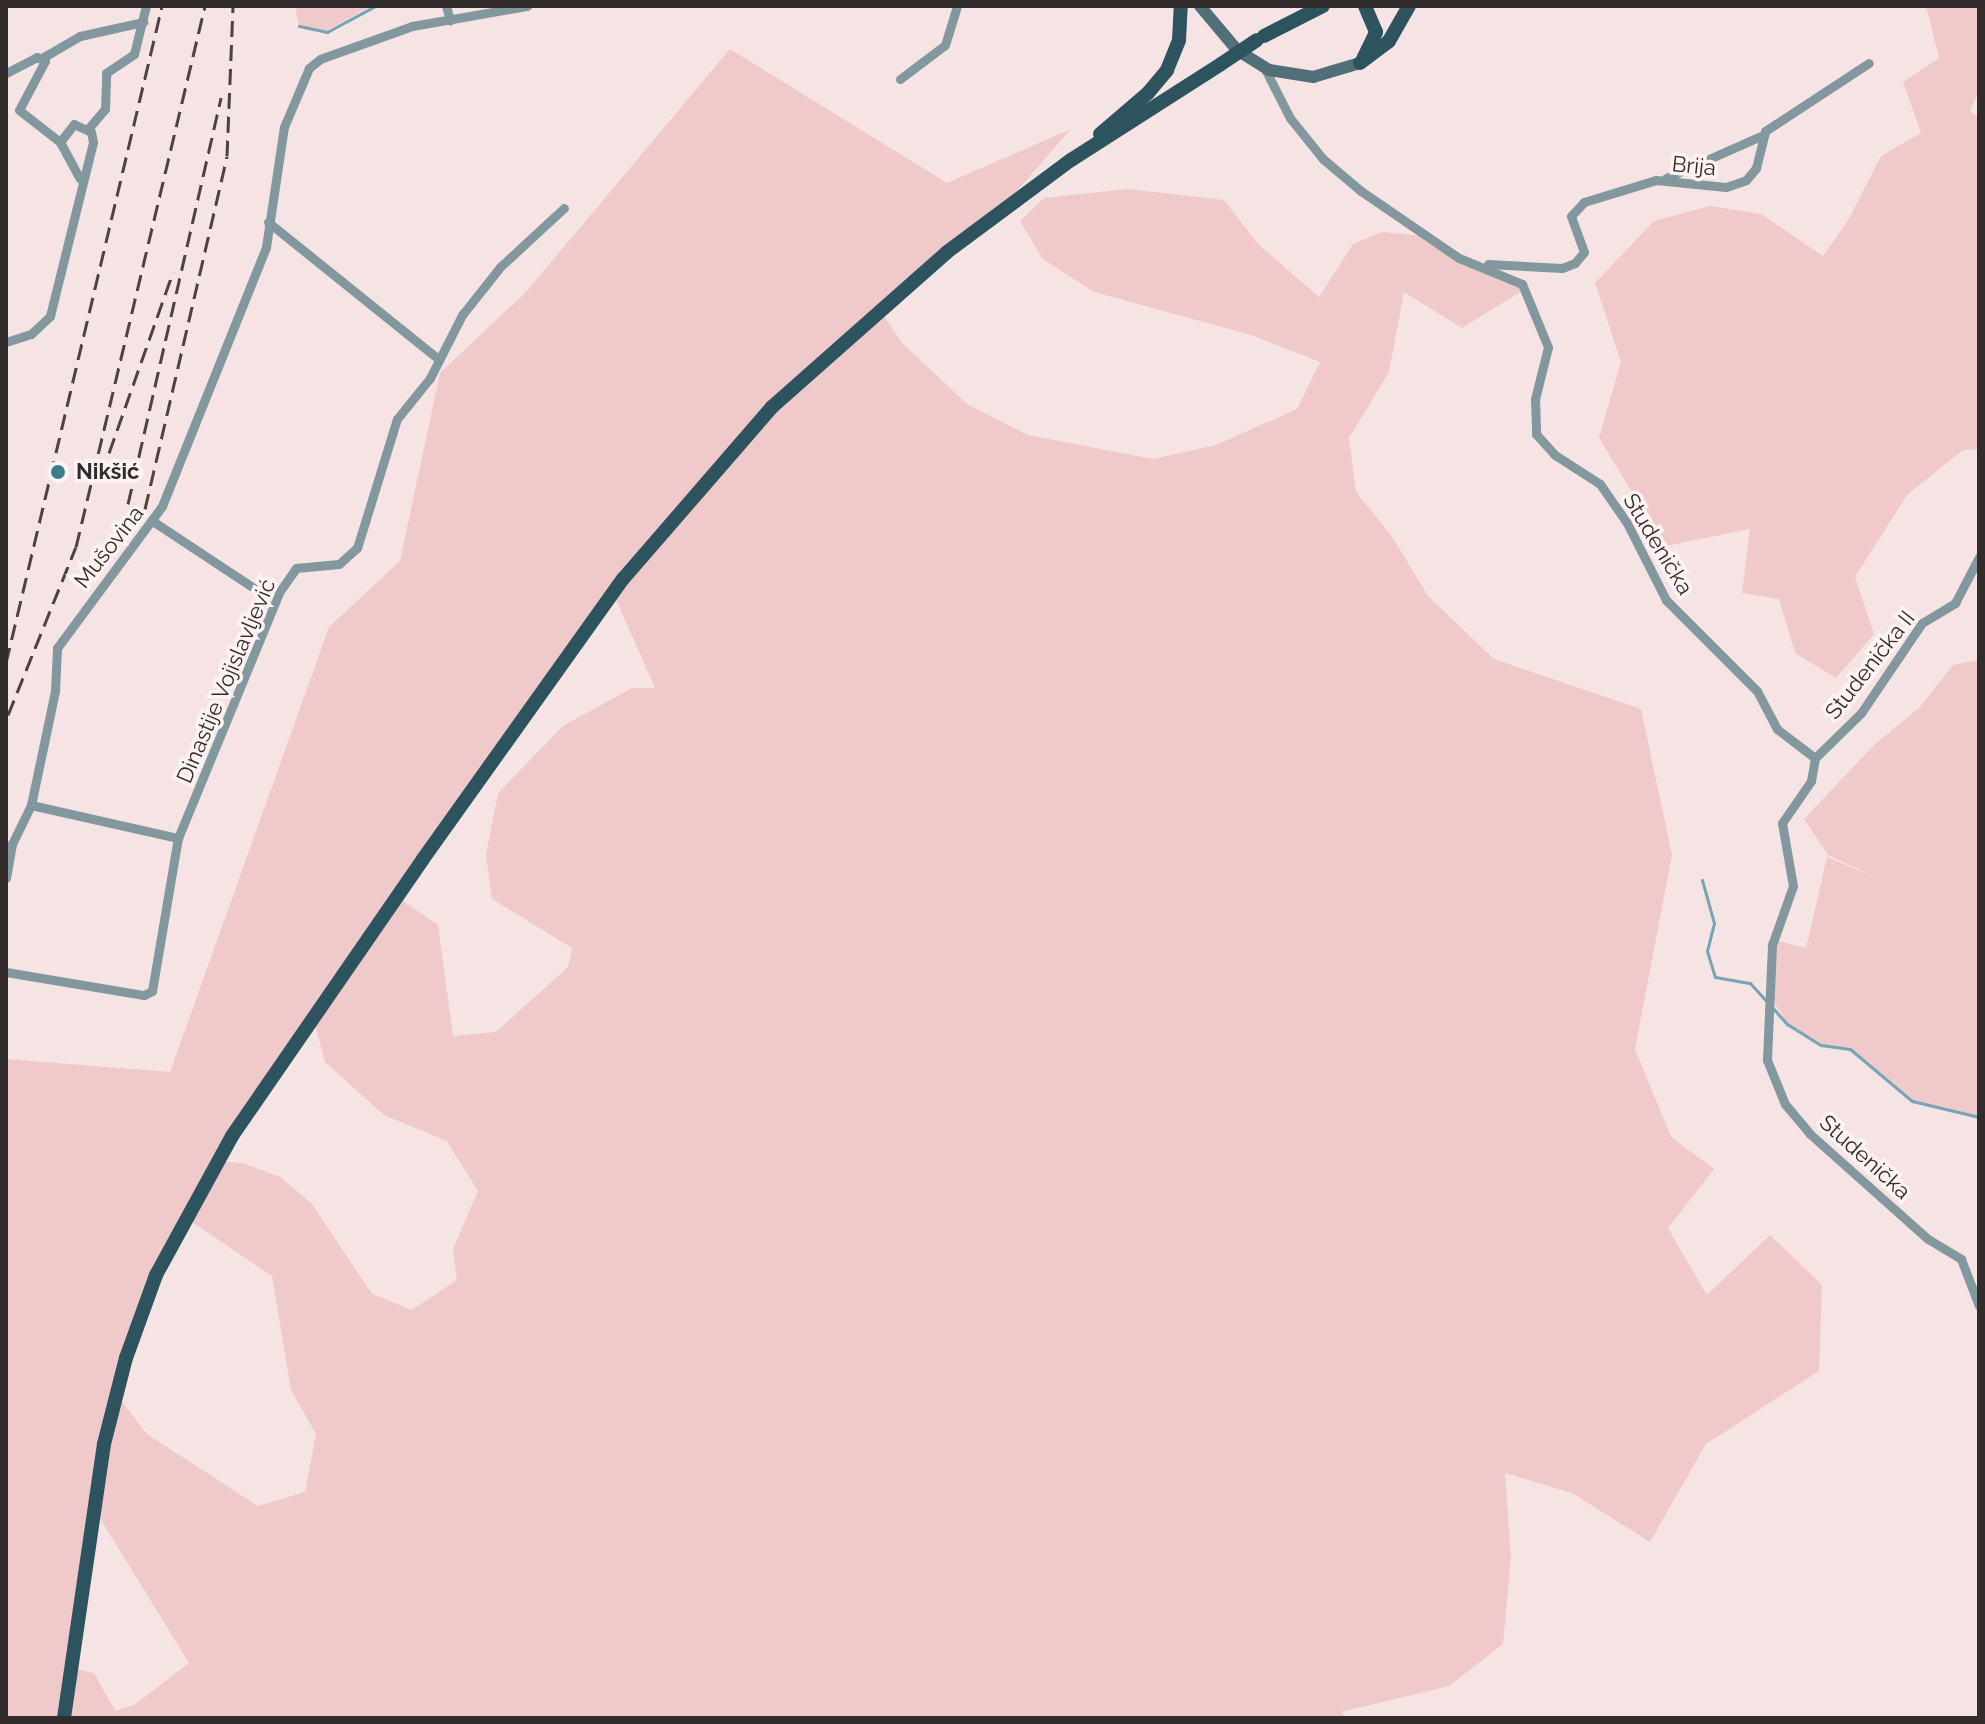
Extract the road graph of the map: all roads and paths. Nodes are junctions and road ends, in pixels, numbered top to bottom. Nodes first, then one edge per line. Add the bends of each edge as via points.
1 (146, 6) edge
2 (446, 6) edge
3 (527, 6) edge
4 (957, 6) edge
5 (1181, 6) edge
6 (1200, 6) edge
7 (1310, 6) edge
8 (1323, 6) edge
9 (1365, 6) edge
10 (1409, 6) edge
11 (450, 20) junction
12 (143, 22) junction
13 (1260, 38) junction
14 (42, 58) junction
15 (1360, 63) junction
16 (1869, 63) dead end
17 (1264, 67) junction
18 (6, 73) edge
19 (900, 79) dead end
20 (88, 129) junction
21 (1761, 136) junction
22 (60, 142) junction
23 (1089, 149) junction
24 (80, 179) junction
25 (1663, 180) junction
26 (564, 208) dead end
27 (268, 222) junction
28 (1477, 262) junction
29 (6, 342) edge
30 (437, 358) junction
31 (154, 522) junction
32 (1979, 557) edge
33 (275, 602) junction
34 (1815, 758) junction
35 (31, 805) junction
36 (178, 838) junction
37 (6, 878) edge
38 (6, 972) edge
39 (1979, 1306) edge
40 (64, 1718) edge

1 - 12 street
2 - 11 street
3 - 11 street
4 - 19 street via 945,45
5 - 23 main road via 1179,40 1167,70
6 - 17 main road via 1237,50
7 - 13 main road
8 - 13 main road
9 - 15 main road via 1376,32
10 - 15 main road via 1389,41
11 - 27 street via 412,26 320,59 309,68 284,127
12 - 14 street via 80,36
12 - 20 street via 134,54 106,73 105,109
13 - 23 main road, bridge
14 - 18 street
14 - 22 street via 45,68 19,110
15 - 17 main road via 1313,77
16 - 21 street
17 - 28 street, Studenička via 1277,99 1323,159 1432,241
20 - 22 street via 74,124
20 - 24 street via 93,142
21 - 25 street
21 - 25 street, Brija via 1756,168 1734,186
22 - 24 street
23 - 40 main road via 894,295 776,403 706,478 614,592 236,1130 165,1255 121,1375 97,1483
24 - 29 street via 50,316 31,334
25 - 28 street, Brija via 1575,208 1571,223 1584,252 1562,268
26 - 30 street via 500,267
27 - 30 street
27 - 31 street, Mušovina via 266,247 220,371
28 - 34 street, Studenička via 1522,284 1544,328 1548,356 1533,415 1545,446 1600,484 1627,523 1666,600 1757,691 1777,729
30 - 33 street, Dinastije Vojislavljević via 430,378 397,419 357,548 339,564 296,568
31 - 33 street
31 - 35 street, Mušovina via 62,636
32 - 34 street, Studenička II via 1955,603 1922,623 1861,713
33 - 36 street, Dinastije Vojislavljević
34 - 39 street, Studenička via 1811,781 1782,823 1793,886 1772,945 1767,1060 1785,1104 1810,1134 1928,1239 1961,1259
35 - 36 street
35 - 37 street via 12,844
36 - 38 street, Dinastije Vojislavljević via 151,993

